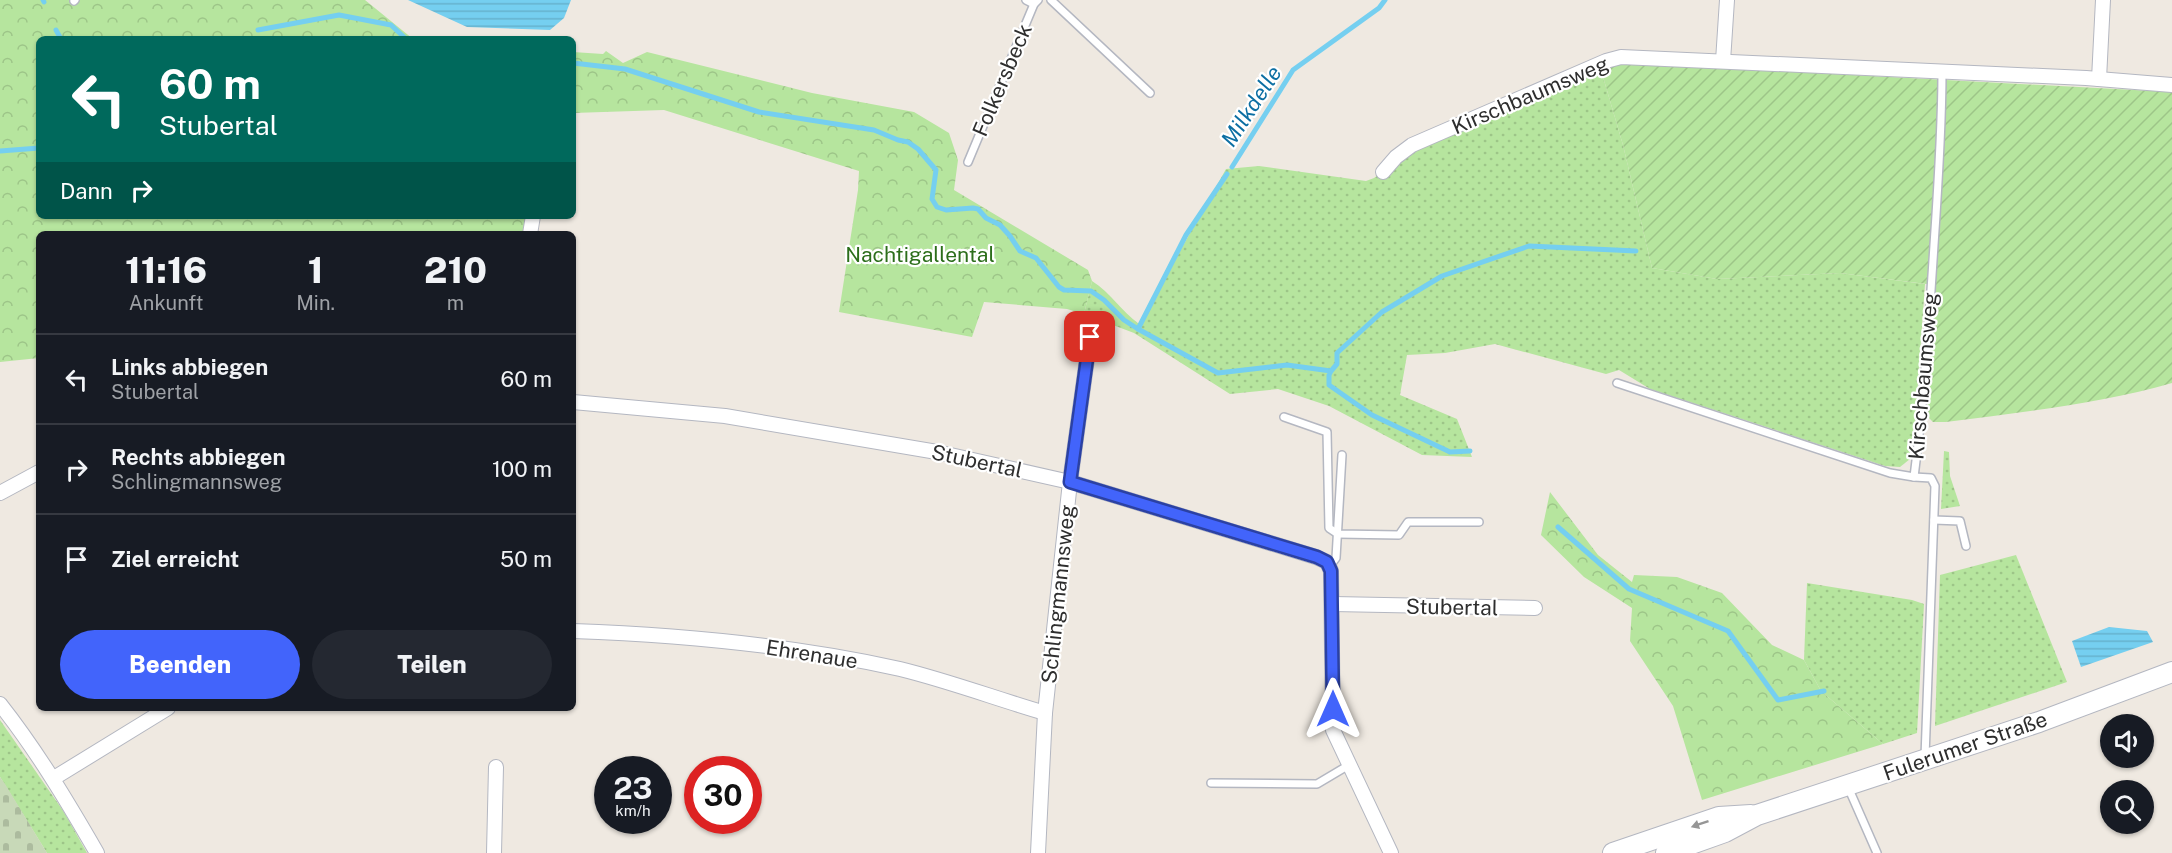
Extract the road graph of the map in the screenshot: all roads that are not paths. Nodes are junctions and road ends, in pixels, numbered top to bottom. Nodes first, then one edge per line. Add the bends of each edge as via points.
1 (1026, 0) edge
2 (1051, 0) edge
3 (1727, 0) edge
4 (2103, 0) edge
5 (1036, 2) edge
6 (1723, 61) junction
7 (1942, 72) junction
8 (2099, 79) junction
9 (2172, 84) edge
10 (1150, 93) dead end
11 (968, 162) dead end
12 (1383, 172) dead end
13 (1090, 337) dead end
14 (1617, 383) dead end
15 (576, 402) edge
16 (1284, 417) dead end
17 (1342, 455) dead end
18 (36, 474) edge
19 (1914, 477) junction
20 (1070, 482) junction
21 (0, 493) edge
22 (1934, 520) junction
23 (1479, 522) dead end
24 (1338, 534) junction
25 (1966, 546) dead end
26 (1329, 567) junction
27 (1333, 604) junction
28 (1534, 608) dead end
29 (576, 631) edge
30 (2172, 672) edge
31 (0, 704) edge
32 (163, 711) edge
33 (1045, 713) junction
34 (1925, 759) junction
35 (1349, 765) junction
36 (496, 767) dead end
37 (54, 778) junction
38 (1211, 783) dead end
39 (1847, 786) junction
40 (1757, 814) junction
41 (97, 853) edge
42 (494, 853) edge
43 (1038, 853) edge
44 (1391, 853) edge
45 (1613, 853) edge
46 (1666, 853) edge
47 (1877, 853) edge

1 - 5 lane
2 - 10 lane, Folkersbeck
3 - 6 street
4 - 8 street
5 - 11 lane, Folkersbeck
6 - 7 street, Kirschbaumsweg
6 - 12 street, Kirschbaumsweg via 1621,57 1606,61 1412,145
7 - 8 street, Kirschbaumsweg
7 - 19 lane, Kirschbaumsweg via 1932,284
8 - 9 street, Kirschbaumsweg
13 - 20 street, Schlingmannsweg
14 - 19 lane, Kirschbaumsweg via 1880,470
15 - 20 street, Stubertal via 724,416 937,452
16 - 24 lane via 1327,432 1329,528
17 - 24 lane
18 - 21 street
19 - 22 lane via 1931,478 1935,486
20 - 26 street, Stubertal via 1317,557
20 - 33 street, Schlingmannsweg
22 - 25 lane via 1960,521
22 - 34 lane
23 - 24 lane via 1408,522 1399,535
24 - 26 lane via 1336,558
26 - 27 street
27 - 28 street, Stubertal
27 - 35 street via 1333,730
29 - 33 street, Ehrenaue via 804,650 902,670
30 - 34 main road, Fulerumer Straße
31 - 37 street
32 - 37 street
33 - 43 street, Schlingmannsweg
34 - 39 main road, Fulerumer Straße
35 - 38 lane via 1317,784
35 - 44 street
36 - 42 street
37 - 41 street
39 - 40 main road, Fulerumer Straße
39 - 47 lane
40 -> 45 main road, Fulerumer Straße via 1719,817
40 - 46 main road, Fulerumer Straße via 1725,832

